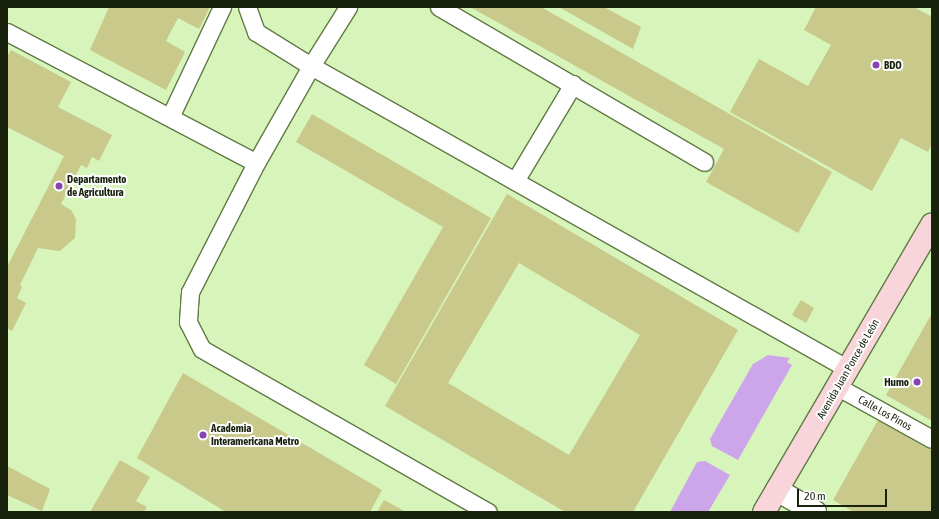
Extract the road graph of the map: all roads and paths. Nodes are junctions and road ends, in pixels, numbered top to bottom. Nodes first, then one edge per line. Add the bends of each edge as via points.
1 (222, 7) edge
2 (247, 7) edge
3 (348, 7) edge
4 (438, 7) edge
5 (7, 32) edge
6 (311, 66) junction
7 (573, 84) junction
8 (170, 116) junction
9 (704, 162) dead end
10 (256, 163) junction
11 (515, 181) junction
12 (932, 225) edge
13 (843, 378) junction
14 (932, 439) edge
15 (777, 490) junction
16 (488, 512) edge
17 (764, 512) edge
18 (815, 512) edge

1 - 8 lane
2 - 6 lane, Calle Los Pinos via 256,32
3 - 6 lane
4 - 7 lane
5 - 8 lane
6 - 10 lane
6 - 11 lane, Calle Los Pinos
7 - 9 lane
7 - 11 lane
8 - 10 lane
10 - 16 lane via 190,292 188,322 202,349
11 - 13 lane, Calle Los Pinos
12 - 13 main road, Avenida Juan Ponce de León
13 - 14 lane, Calle Los Pinos
13 - 15 main road, Avenida Juan Ponce de León
15 - 17 main road, Avenida Juan Ponce de León
15 - 18 street

